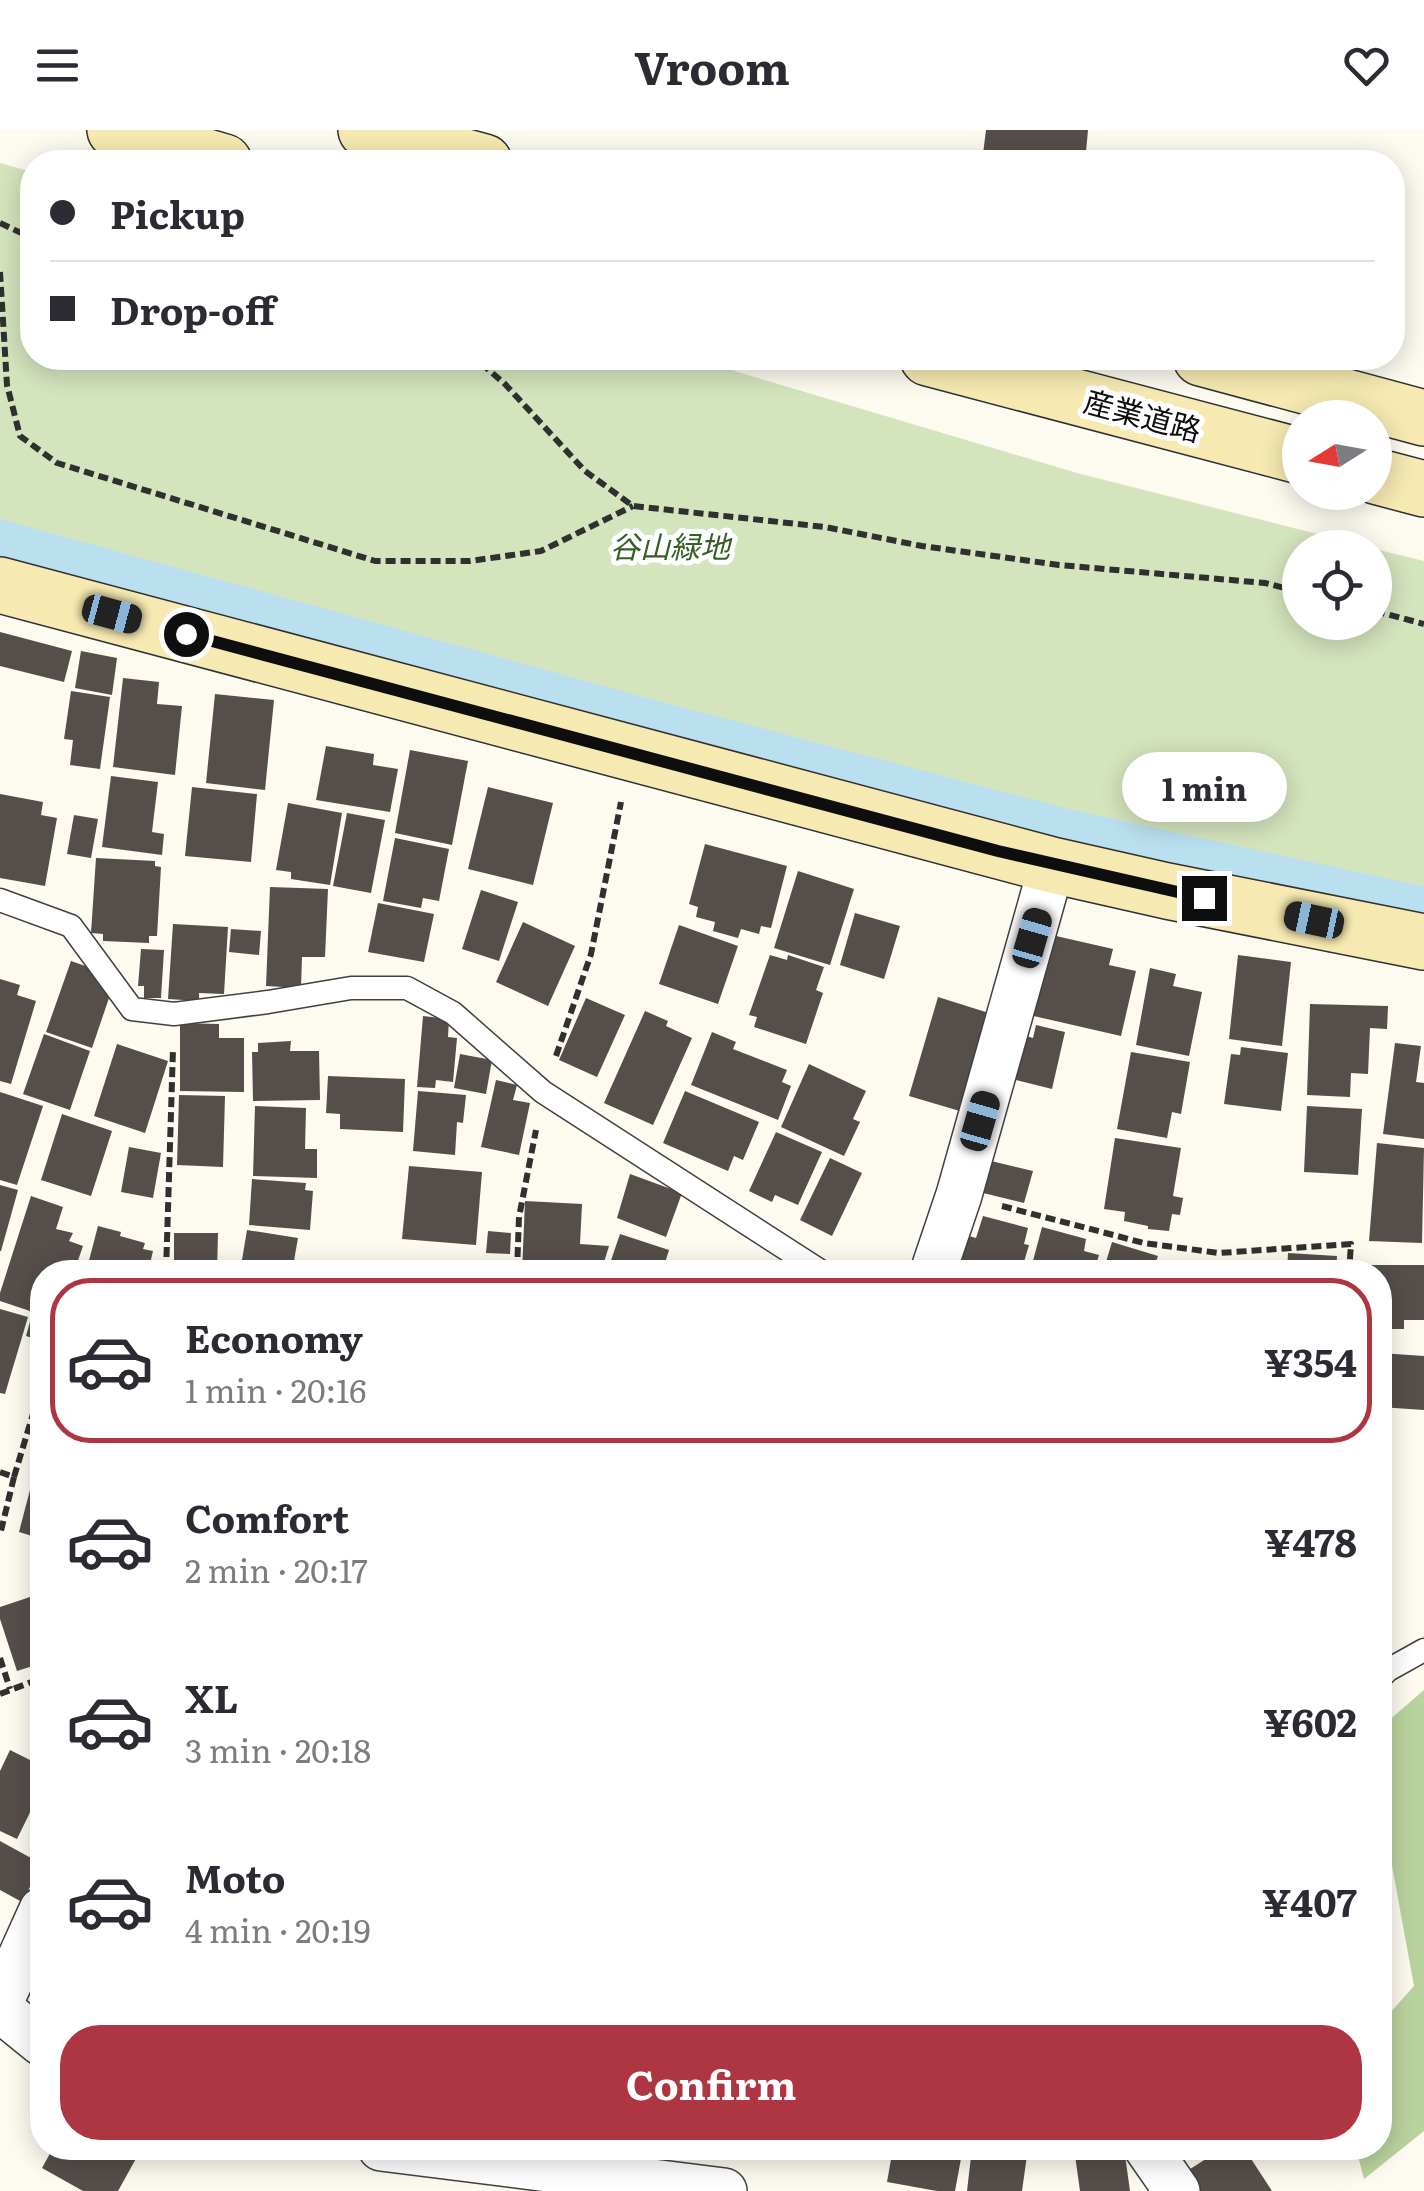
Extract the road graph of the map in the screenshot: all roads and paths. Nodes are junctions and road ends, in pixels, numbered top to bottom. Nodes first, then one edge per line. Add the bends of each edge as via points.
1 (115, 130) edge
2 (366, 130) edge
3 (183, 150) edge
4 (440, 150) edge
5 (0, 272) edge
6 (488, 370) edge
7 (974, 370) edge
8 (1246, 370) edge
9 (1424, 418) edge
10 (1282, 451) edge
11 (1392, 481) edge
12 (1424, 489) edge
13 (632, 506) junction
14 (0, 585) edge
15 (1282, 587) edge
16 (1392, 616) edge
17 (1424, 624) edge
18 (631, 752) junction
19 (1052, 864) junction
20 (0, 900) edge
21 (1424, 942) edge
22 (174, 1014) junction
23 (543, 1092) junction
24 (959, 1195) junction
25 (166, 1260) edge
26 (517, 1260) edge
27 (803, 1260) edge
28 (938, 1260) edge
29 (1350, 1260) edge
30 (30, 1424) edge
31 (0, 1472) edge
32 (14, 1477) junction
33 (0, 1536) edge
34 (1424, 1650) edge
35 (0, 1658) edge
36 (1392, 1668) edge
37 (30, 1682) edge
38 (10, 1689) junction
39 (0, 1694) edge
40 (30, 1937) edge
41 (0, 2006) edge
42 (30, 2032) edge
43 (541, 2160) edge
44 (1155, 2160) edge
45 (724, 2191) edge
46 (1177, 2191) edge

1 - 3 street
2 - 4 street
5 - 13 path via 7,385 20,436 57,463 375,561 541,551
6 - 13 path via 584,471
7 - 10 street, 産業道路
8 - 9 street
11 - 12 street
13 - 15 path via 1059,565
14 - 18 street
16 - 17 path
18 - 19 street
18 - 23 path via 591,954
19 - 21 street
19 - 24 street
20 - 22 lane via 71,926 132,1009
22 - 23 lane via 351,988 407,988 453,1013
22 - 25 path
23 - 26 path
23 - 27 lane
24 - 28 street
24 - 29 path via 1144,1243 1219,1253 1351,1244
30 - 32 path
31 - 32 path
32 - 33 path
34 - 36 lane
35 - 38 path
37 - 38 path
38 - 39 path
40 - 41 street
41 - 42 street
43 - 45 street
44 - 46 street

